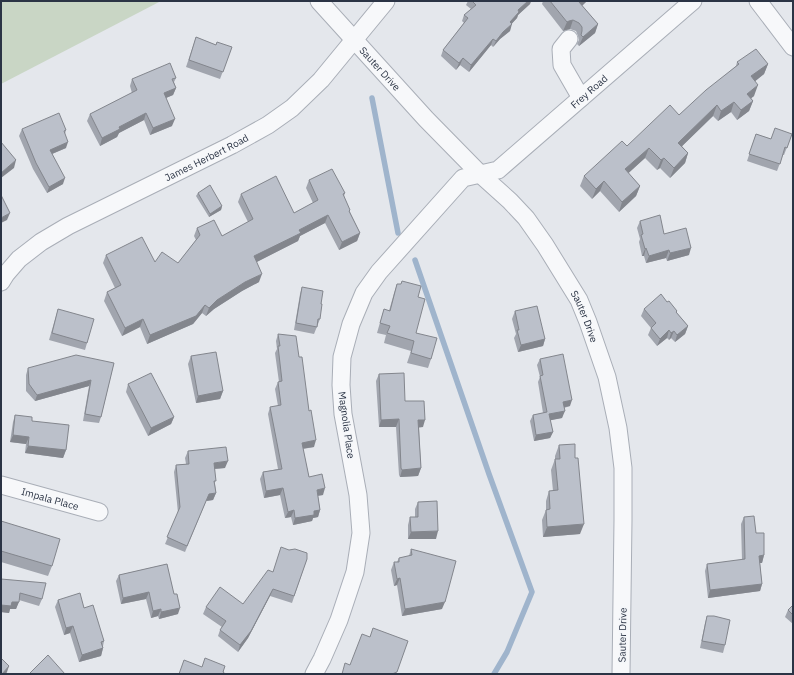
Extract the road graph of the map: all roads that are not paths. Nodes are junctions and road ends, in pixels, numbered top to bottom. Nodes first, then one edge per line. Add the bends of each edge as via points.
1 (319, 1) edge
2 (386, 1) edge
3 (693, 1) edge
4 (758, 1) edge
5 (569, 39) dead end
6 (354, 40) junction
7 (793, 47) edge
8 (581, 98) junction
9 (480, 174) junction
10 (1, 282) edge
11 (1, 485) edge
12 (99, 512) dead end
13 (314, 674) edge
14 (621, 674) edge

1 - 6 street, Sauter Drive
2 - 6 street, James Herbert Road
3 - 8 street, Frey Road
4 - 7 street
5 - 8 street via 561,49 562,65
6 - 9 street, Sauter Drive
6 - 10 street, James Herbert Road via 321,80 292,108 268,126 68,226 19,259
8 - 9 street, Frey Road via 498,170
9 - 13 street, Magnolia Place via 463,178 379,272 364,293 351,324 342,357 341,385 343,414 358,495 361,533 355,572 339,620
9 - 14 street, Sauter Drive via 526,218 545,245 578,300 607,377 618,428 623,468
11 - 12 street, Impala Place

